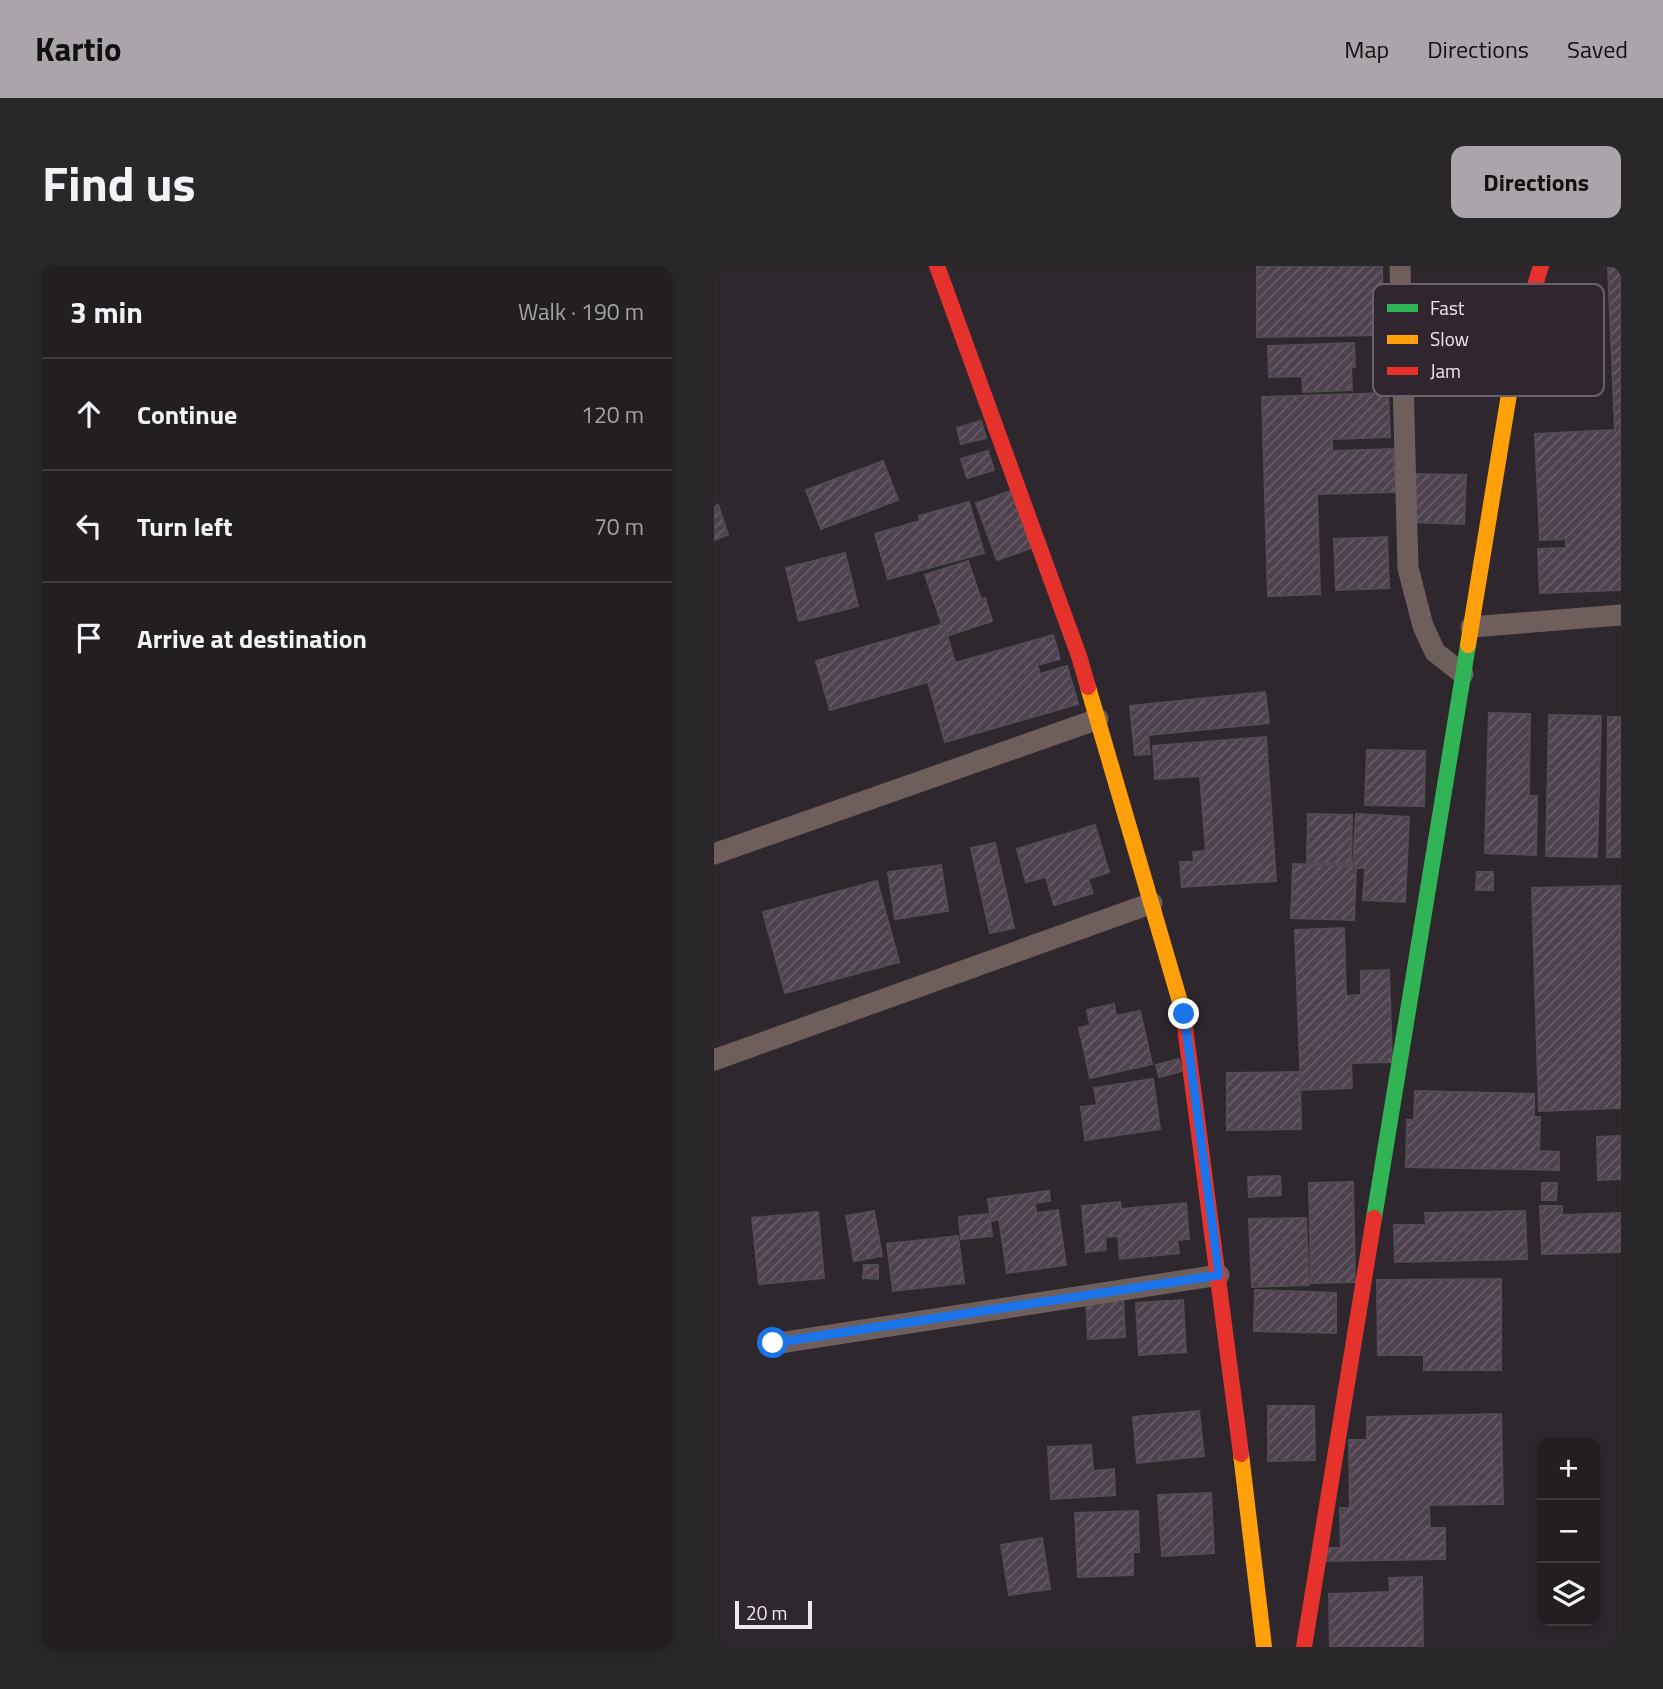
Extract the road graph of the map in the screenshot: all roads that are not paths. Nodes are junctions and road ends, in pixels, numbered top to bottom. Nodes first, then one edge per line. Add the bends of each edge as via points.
1 (937, 266) edge
2 (1400, 266) edge
3 (1541, 266) edge
4 (1400, 284) edge
5 (1534, 284) edge
6 (1403, 396) edge
7 (1509, 396) edge
8 (1621, 615) edge
9 (1471, 627) junction
10 (1463, 674) junction
11 (1098, 719) junction
12 (714, 854) edge
13 (1152, 903) junction
14 (714, 1060) edge
15 (1219, 1275) junction
16 (773, 1343) dead end
17 (1262, 1647) edge
18 (1304, 1647) edge

1 - 11 street
2 - 4 street
3 - 5 street
6 - 10 street via 1408,568 1435,652
7 - 9 street
8 - 9 street
9 - 10 street
10 - 18 street
11 - 12 street
11 - 13 street
13 - 14 street
13 - 15 street via 1190,1041
15 - 16 street
15 - 17 street

